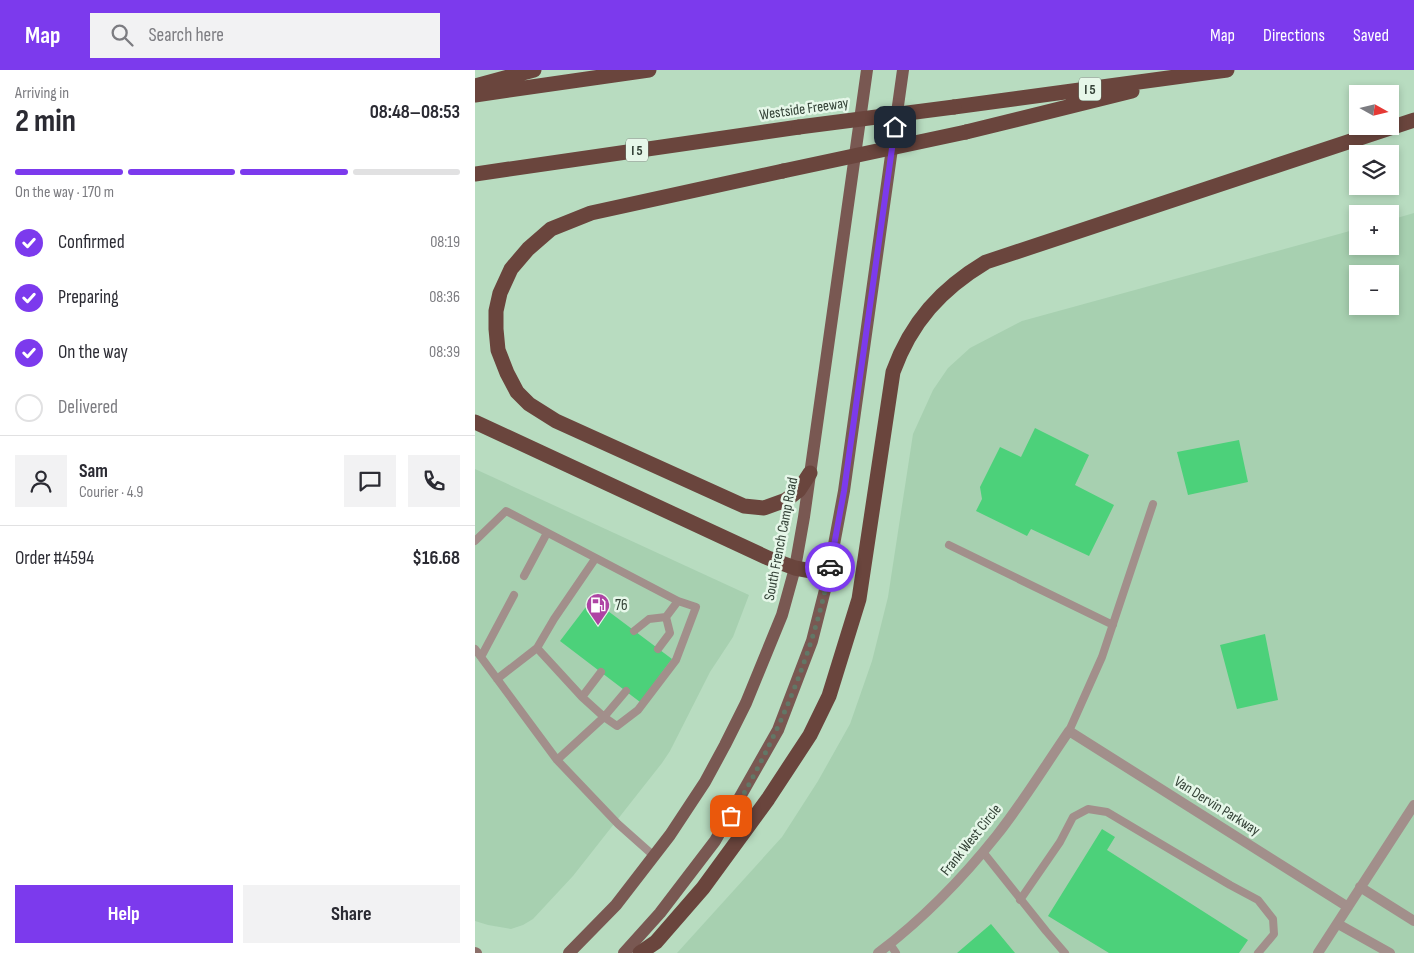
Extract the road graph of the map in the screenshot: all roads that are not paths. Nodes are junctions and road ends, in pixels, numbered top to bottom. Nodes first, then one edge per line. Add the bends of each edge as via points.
1 (535, 70) edge
2 (649, 70) edge
3 (867, 70) edge
4 (903, 70) edge
5 (1227, 70) edge
6 (1206, 73) junction
7 (475, 86) edge
8 (475, 95) edge
9 (1414, 120) edge
10 (475, 174) edge
11 (475, 422) edge
12 (810, 473) junction
13 (1153, 504) dead end
14 (547, 533) junction
15 (475, 541) edge
16 (949, 546) dead end
17 (595, 559) junction
18 (795, 568) junction
19 (829, 574) junction
20 (524, 576) dead end
21 (514, 594) dead end
22 (678, 601) junction
23 (666, 617) junction
24 (1113, 626) junction
25 (634, 631) dead end
26 (537, 648) junction
27 (475, 649) edge
28 (658, 649) dead end
29 (481, 657) junction
30 (601, 672) dead end
31 (497, 679) junction
32 (626, 691) dead end
33 (582, 697) junction
34 (604, 717) junction
35 (1069, 731) junction
36 (557, 760) junction
37 (1414, 805) edge
38 (983, 852) junction
39 (654, 856) junction
40 (1360, 887) junction
41 (1020, 900) junction
42 (1348, 906) junction
43 (1414, 921) edge
44 (1338, 924) junction
45 (893, 949) edge
46 (569, 953) edge
47 (624, 953) edge
48 (640, 953) edge
49 (878, 953) edge
50 (1065, 953) edge
51 (1258, 953) edge
52 (1319, 953) edge
53 (1391, 953) edge

1 - 7 highway
2 - 8 highway
3 - 12 main road, South French Camp Road
4 - 19 main road via 844,491
5 - 6 highway, Westside Freeway / I 5
6 - 10 highway, Westside Freeway / I 5, bridge
6 - 12 highway, bridge via 966,132 591,213 551,229 511,270 496,311 498,350 517,392 529,404 565,425 744,506 764,508 786,500 799,490
9 - 48 highway via 986,262 942,294 919,320 900,352 893,372 859,600 829,696 809,736 779,783 703,888 656,942
11 - 18 highway via 739,546
12 - 18 main road, South French Camp Road
13 - 24 lane
14 - 15 lane via 506,511
14 - 17 lane
14 - 20 lane
16 - 24 lane
17 - 22 lane
17 - 26 lane
18 - 19 highway
18 - 39 main road, South French Camp Road via 782,615 746,703 705,782
19 - 47 main road via 812,641 761,763 715,841 660,913
21 - 29 lane
22 - 23 lane
22 - 34 lane via 696,607 677,660 638,710 617,726
23 - 25 lane via 649,619
23 - 28 lane via 670,633
24 - 35 lane via 1103,657
26 - 31 lane
26 - 33 lane
27 - 29 lane
29 - 31 lane
30 - 33 lane
31 - 36 lane
32 - 34 lane
33 - 34 lane
34 - 36 lane
35 - 38 street, Frank West Circle
35 - 42 street, Van Dervin Parkway
36 - 39 lane via 618,824
37 - 40 street
38 - 41 lane
38 - 45 street, Frank West Circle
39 - 46 main road, South French Camp Road via 616,905
40 - 42 street
40 - 43 street
41 - 50 lane
41 - 51 lane via 1073,817 1088,810 1107,812 1258,900 1273,919 1274,934
42 - 44 street
44 - 52 street
44 - 53 street
45 - 49 street, Frank West Circle

